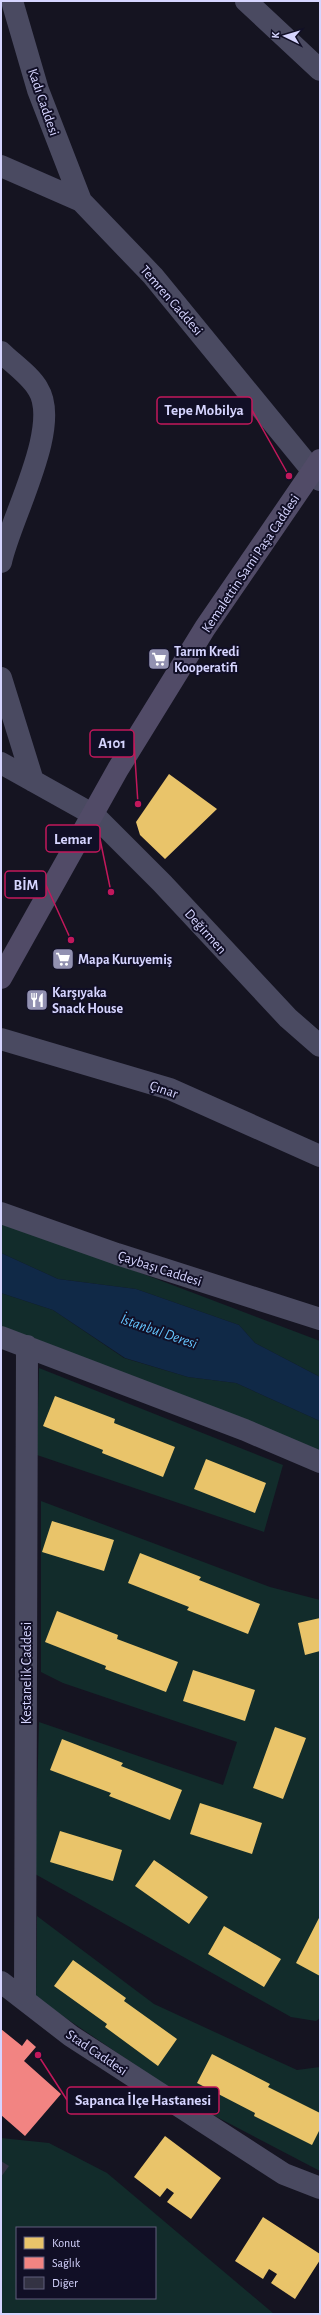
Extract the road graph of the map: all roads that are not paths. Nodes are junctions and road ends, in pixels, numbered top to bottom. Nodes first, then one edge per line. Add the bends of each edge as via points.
1 (12, 1) edge
2 (246, 1) edge
3 (320, 70) edge
4 (1, 167) edge
5 (81, 202) junction
6 (1, 352) edge
7 (318, 470) edge
8 (1, 562) edge
9 (1, 678) edge
10 (1, 763) edge
11 (33, 781) junction
12 (94, 815) junction
13 (13, 958) junction
14 (1, 978) edge
15 (1, 987) edge
16 (1, 1039) edge
17 (320, 1046) edge
18 (320, 1156) edge
19 (1, 1213) edge
20 (320, 1319) edge
21 (1, 1337) edge
22 (27, 1346) junction
23 (320, 1462) edge
24 (1, 1982) edge
25 (25, 2000) junction
26 (320, 2188) edge

1 - 5 street, Kadı Caddesi via 38,90
2 - 3 street
4 - 5 street, Temren Caddesi
5 - 7 street, Temren Caddesi via 153,276
6 - 8 street via 38,389 44,406 44,422 40,448
7 - 12 main road, Kemalettin Sami Paşa Caddesi via 205,628 118,769
9 - 11 street
10 - 11 street, Değirmen
11 - 12 street, Değirmen
12 - 13 main road, Kemalettin Sami Paşa Caddesi
12 - 17 street, Değirmen via 162,883 288,1018
13 - 14 main road
13 - 15 main road
16 - 18 street, Çınar via 170,1089
19 - 20 street, Çaybaşı Caddesi via 117,1254
21 - 22 street
22 - 23 street via 245,1430
22 - 25 street, Kestanelik Caddesi
24 - 25 street, Stad Caddesi
25 - 26 street, Stad Caddesi via 71,2036 284,2174

